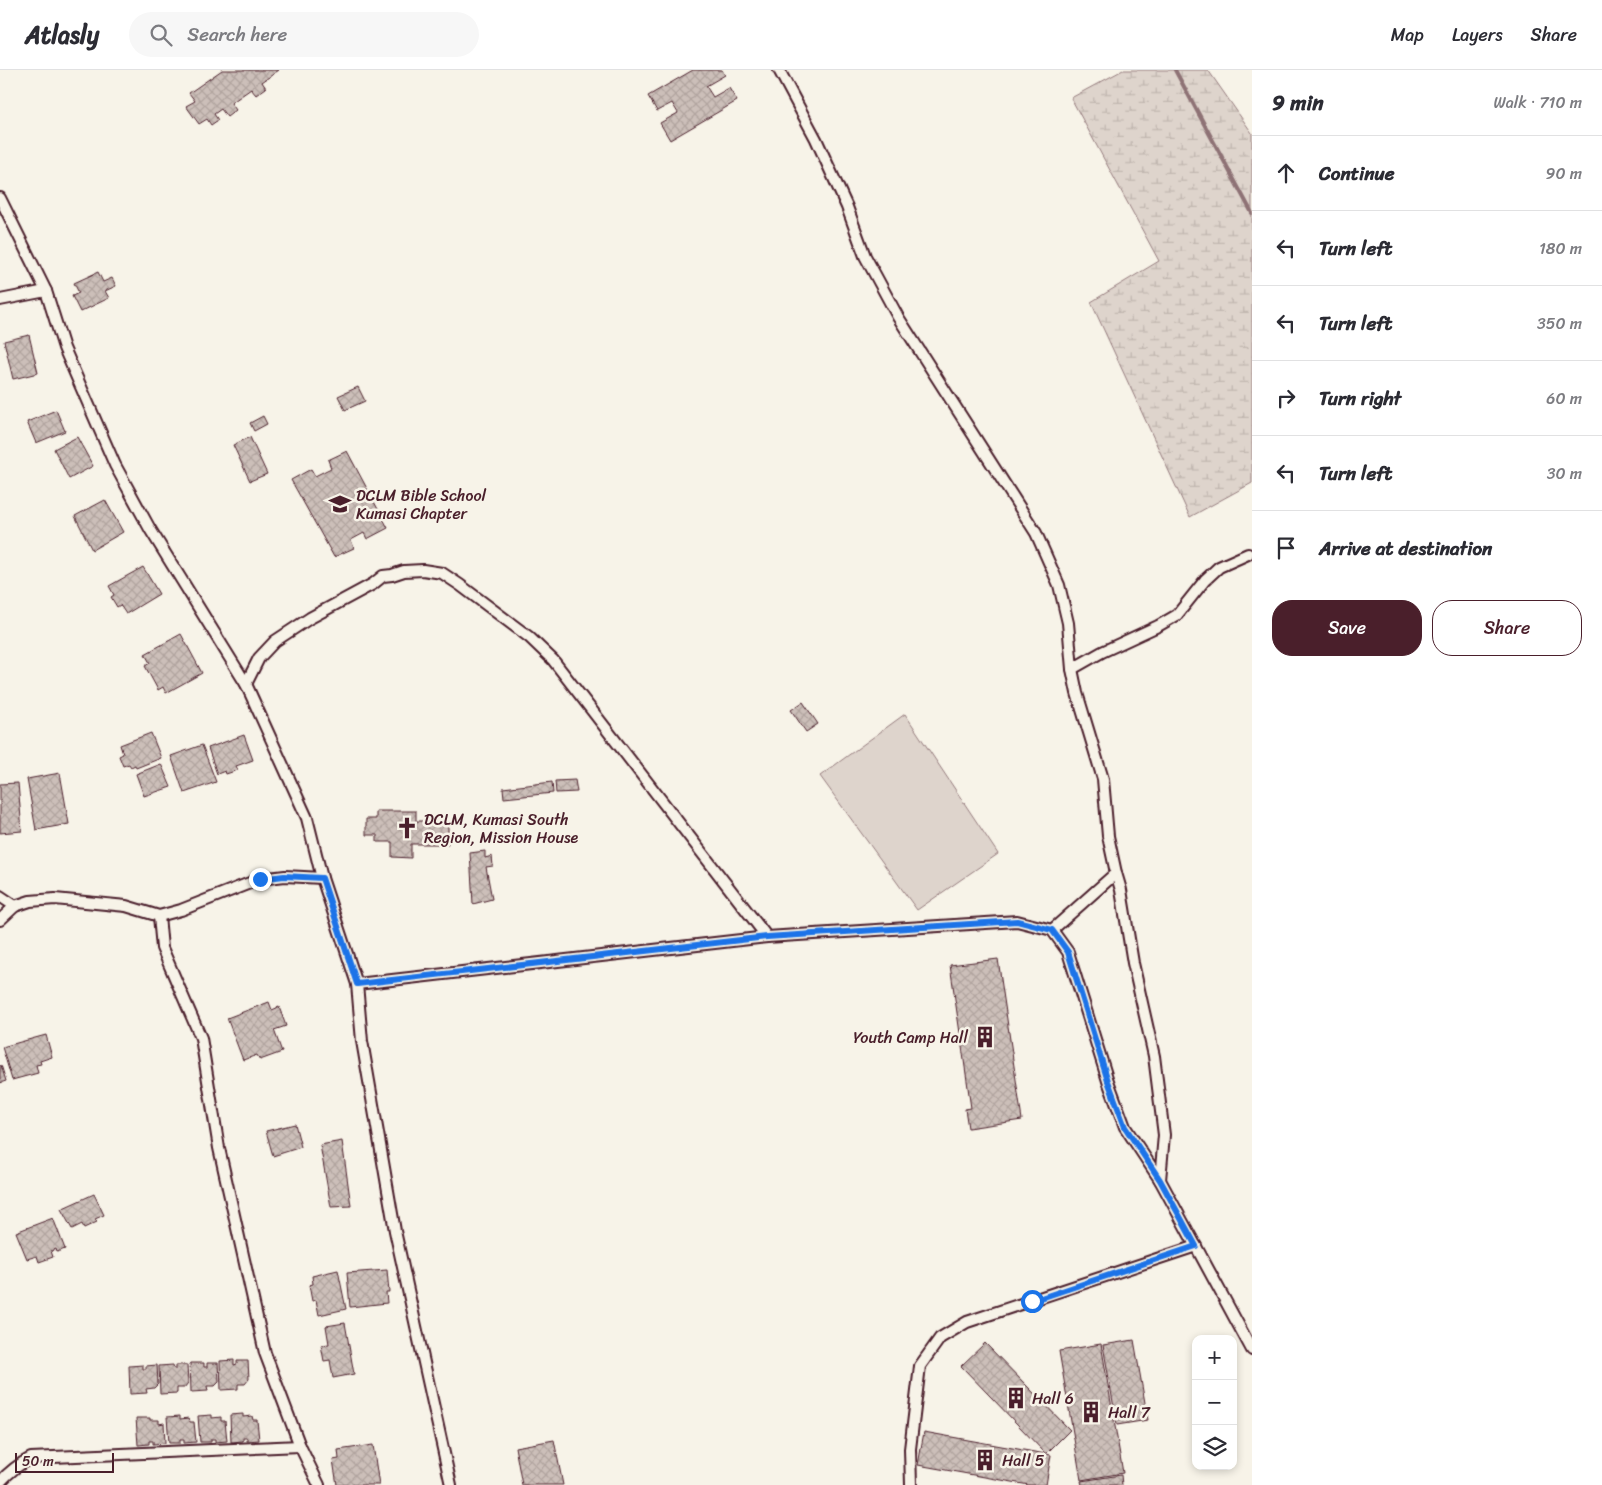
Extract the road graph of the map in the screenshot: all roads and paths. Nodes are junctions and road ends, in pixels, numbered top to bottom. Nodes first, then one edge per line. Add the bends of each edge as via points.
1 (778, 70) edge
2 (0, 198) edge
3 (46, 291) junction
4 (0, 300) edge
5 (1248, 554) dead end
6 (1072, 669) junction
7 (246, 684) junction
8 (1116, 873) junction
9 (322, 878) junction
10 (0, 896) edge
11 (15, 906) junction
12 (159, 916) junction
13 (0, 920) edge
14 (1052, 930) junction
15 (767, 937) junction
16 (357, 984) junction
17 (1160, 1180) junction
18 (1196, 1246) junction
19 (1252, 1350) edge
20 (300, 1446) junction
21 (0, 1482) edge
22 (319, 1485) edge
23 (451, 1485) edge
24 (911, 1485) edge

1 - 6 street via 816,139 865,256 898,317 1036,534 1059,585 1068,624
2 - 3 street
3 - 4 street
3 - 7 street via 64,348 115,465 150,529
5 - 6 street via 1218,567 1177,615
6 - 8 street via 1076,693 1103,780 1108,836
7 - 9 street via 307,818
7 - 15 street via 259,658 275,641 383,576 423,570 442,574 529,637 553,660
8 - 14 street
8 - 17 street via 1154,1056 1164,1135
9 - 12 street via 284,876 260,879
9 - 16 street
10 - 11 street
11 - 12 street via 55,899 126,906
11 - 13 street
12 - 20 street via 162,948 201,1038 219,1148 265,1353
14 - 15 street via 1017,921
14 - 17 street via 1068,952 1125,1127
15 - 16 street
16 - 23 street via 362,1041 395,1230
17 - 18 street
18 - 19 street
18 - 24 street via 967,1322 940,1338 920,1366 910,1449
20 - 21 street via 31,1458
20 - 22 street

